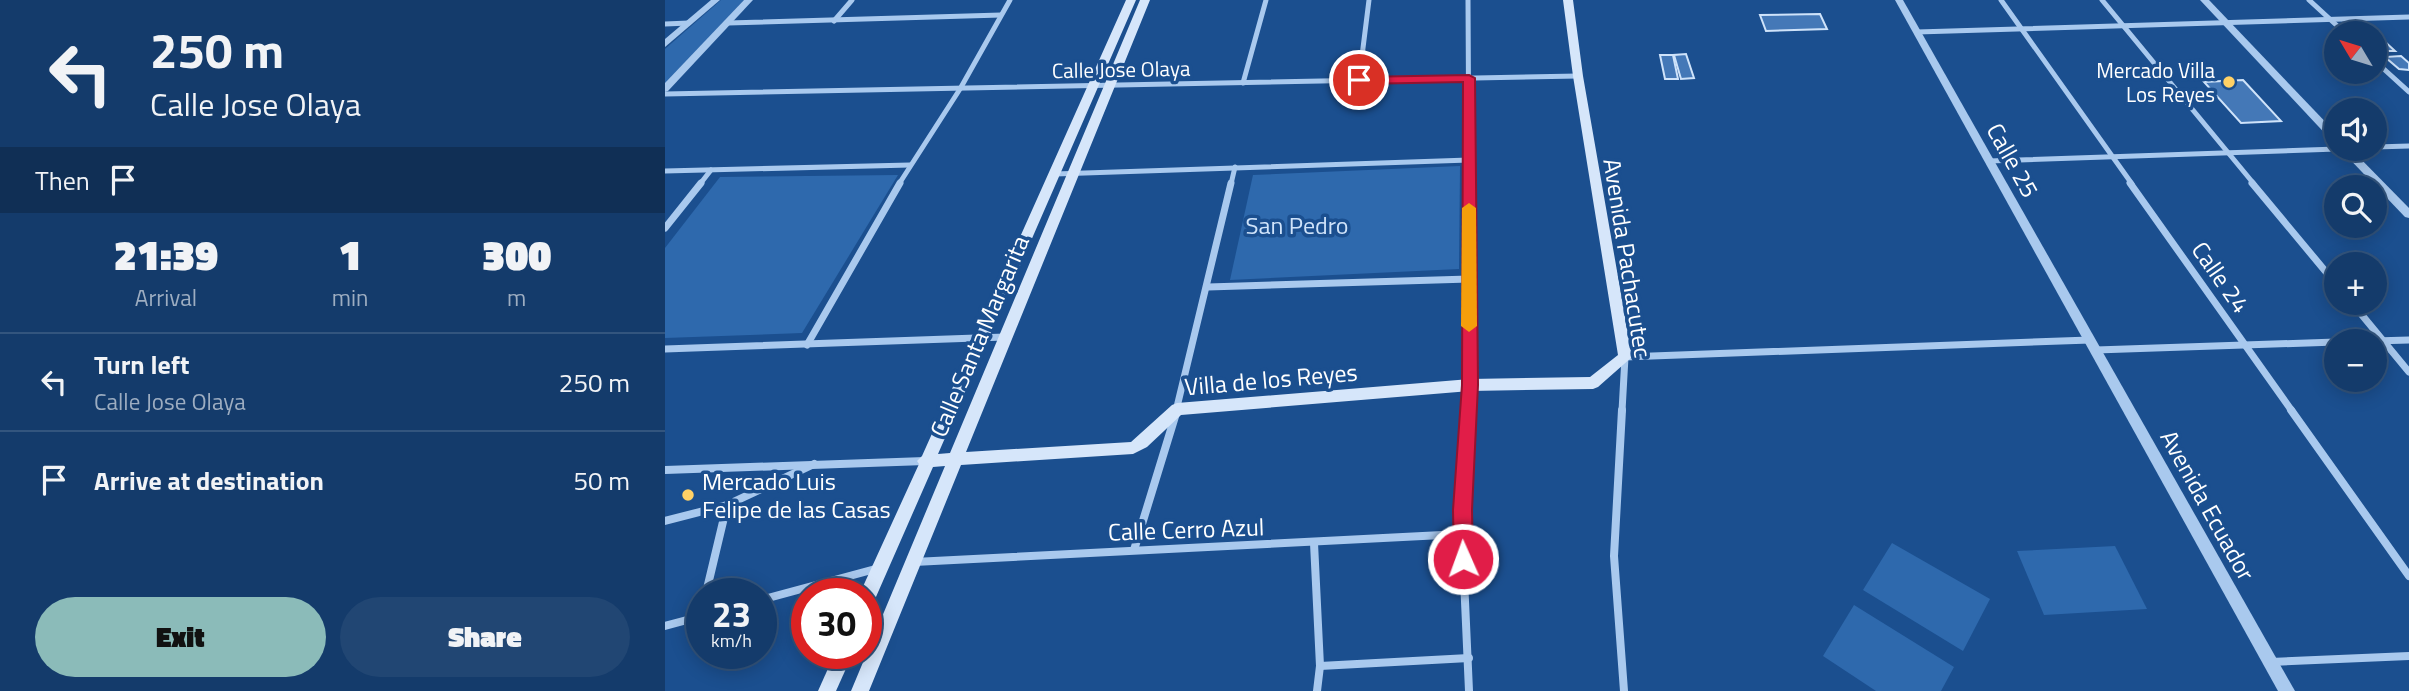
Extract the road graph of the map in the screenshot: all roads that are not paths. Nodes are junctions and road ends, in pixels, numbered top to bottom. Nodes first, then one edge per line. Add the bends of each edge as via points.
1 (716, 0) edge
2 (749, 0) edge
3 (852, 0) edge
4 (1010, 0) edge
5 (1131, 0) edge
6 (1145, 0) edge
7 (1266, 0) edge
8 (1369, 0) edge
9 (1468, 0) edge
10 (1568, 0) edge
11 (1899, 0) edge
12 (2001, 0) edge
13 (2102, 0) edge
14 (2204, 0) edge
15 (2309, 0) edge
16 (1001, 15) junction
17 (2409, 17) edge
18 (2330, 19) junction
19 (834, 21) junction
20 (689, 23) junction
21 (728, 23) junction
22 (2225, 23) junction
23 (665, 24) edge
24 (2122, 24) junction
25 (2021, 28) junction
26 (1917, 32) junction
27 (665, 44) edge
28 (2387, 72) edge
29 (1578, 76) junction
30 (1469, 78) junction
31 (1359, 80) junction
32 (1243, 83) junction
33 (1109, 85) junction
34 (1093, 86) junction
35 (665, 89) edge
36 (960, 89) junction
37 (2409, 92) edge
38 (665, 94) edge
39 (2324, 126) edge
40 (2409, 146) edge
41 (2387, 147) edge
42 (2324, 149) edge
43 (2228, 152) junction
44 (2112, 157) junction
45 (1469, 160) junction
46 (1989, 161) junction
47 (2357, 161) edge
48 (910, 165) junction
49 (1235, 167) junction
50 (711, 170) junction
51 (665, 171) edge
52 (1075, 173) junction
53 (1055, 174) junction
54 (2409, 214) edge
55 (665, 228) edge
56 (2324, 269) edge
57 (1469, 279) junction
58 (1208, 287) junction
59 (2362, 315) edge
60 (2373, 329) edge
61 (1005, 337) junction
62 (982, 338) junction
63 (2409, 340) edge
64 (2387, 341) edge
65 (2324, 342) edge
66 (807, 345) junction
67 (2093, 345) junction
68 (2246, 345) junction
69 (2387, 346) edge
70 (665, 349) edge
71 (1625, 357) junction
72 (2409, 372) edge
73 (1470, 385) junction
74 (1177, 409) junction
75 (925, 461) junction
76 (952, 461) junction
77 (817, 463) junction
78 (665, 470) edge
79 (727, 505) junction
80 (665, 522) edge
81 (1462, 534) junction
82 (1314, 543) junction
83 (1134, 550) junction
84 (913, 562) junction
85 (880, 568) junction
86 (2409, 576) edge
87 (710, 578) edge
88 (876, 578) edge
89 (777, 596) edge
90 (686, 620) edge
91 (665, 626) edge
92 (2409, 656) edge
93 (1469, 658) junction
94 (2270, 662) junction
95 (1320, 666) junction
96 (836, 669) edge
97 (827, 691) edge
98 (860, 691) edge
99 (1317, 691) edge
100 (1469, 691) edge
101 (1625, 691) edge
102 (2287, 691) edge

1 - 20 street
2 - 21 street
3 - 19 street
4 - 16 street
5 - 34 main road, Calle Santa Margarita
6 - 33 main road, Calle Santa Margarita
7 - 32 street
8 - 31 street
9 - 30 street
10 - 29 main road, Avenida Pachacutec
11 - 26 street, Calle 25
12 - 25 street, Calle 24
13 - 24 street
14 - 22 street
15 - 18 street
16 - 19 street
16 - 36 street
17 - 18 street
18 - 22 street
19 - 21 street
20 - 23 street
20 - 27 street
21 - 35 street
22 - 24 street
22 - 39 street
24 - 25 street
24 - 43 street
25 - 26 street
25 - 44 street, Calle 24
26 - 46 street, Calle 25
28 - 37 street
29 - 30 street, Calle Jose Olaya
29 - 71 main road, Avenida Pachacutec
30 - 31 street, Calle Jose Olaya
30 - 45 street
31 - 32 street, Calle Jose Olaya
32 - 33 street, Calle Jose Olaya
33 - 34 street, Calle Jose Olaya
33 - 52 main road, Calle Santa Margarita
34 - 36 street, Calle Jose Olaya
34 - 53 main road, Calle Santa Margarita
36 - 38 street, Calle Jose Olaya
36 - 48 street
40 - 41 street
42 - 43 street
43 - 44 street
43 - 56 street
44 - 46 street
44 - 68 street, Calle 24
45 - 49 street
45 - 57 street
46 - 67 street, Calle 25
47 - 54 street
48 - 50 street
48 - 66 street
49 - 52 street
49 - 58 street
50 - 51 street
50 - 55 street
52 - 53 street
52 - 61 main road, Calle Santa Margarita
53 - 62 main road, Calle Santa Margarita
57 - 58 street
57 - 73 street
58 - 74 street
59 - 60 street
61 - 62 street
61 - 76 main road, Calle Santa Margarita
62 - 66 street
62 - 75 main road, Calle Santa Margarita
63 - 64 street
65 - 68 street
66 - 70 street
67 - 68 street
67 - 71 street
67 - 94 street, Avenida Ecuador
68 - 86 street, Calle 24
69 - 72 street
71 - 73 main road, Villa de los Reyes via 1593,383
71 - 101 street, Avenida Pachacutec via 1614,556
73 - 74 main road, Villa de los Reyes
73 - 81 street
74 - 76 main road, Villa de los Reyes via 1133,448
74 - 83 street
75 - 76 main road, Villa de los Reyes
75 - 77 street
75 - 85 main road, Calle Santa Margarita
76 - 84 main road, Calle Santa Margarita
77 - 78 street
77 - 79 street
79 - 80 street
79 - 87 street
81 - 82 street, Calle Cerro Azul
81 - 93 street
82 - 83 street, Calle Cerro Azul
82 - 95 street
83 - 84 street, Calle Cerro Azul
84 - 98 main road, Calle Santa Margarita
85 - 88 main road, Calle Santa Margarita
85 - 89 street
90 - 91 street
92 - 94 street
93 - 95 street
93 - 100 street
94 - 102 street, Avenida Ecuador
95 - 99 street
96 - 97 main road

